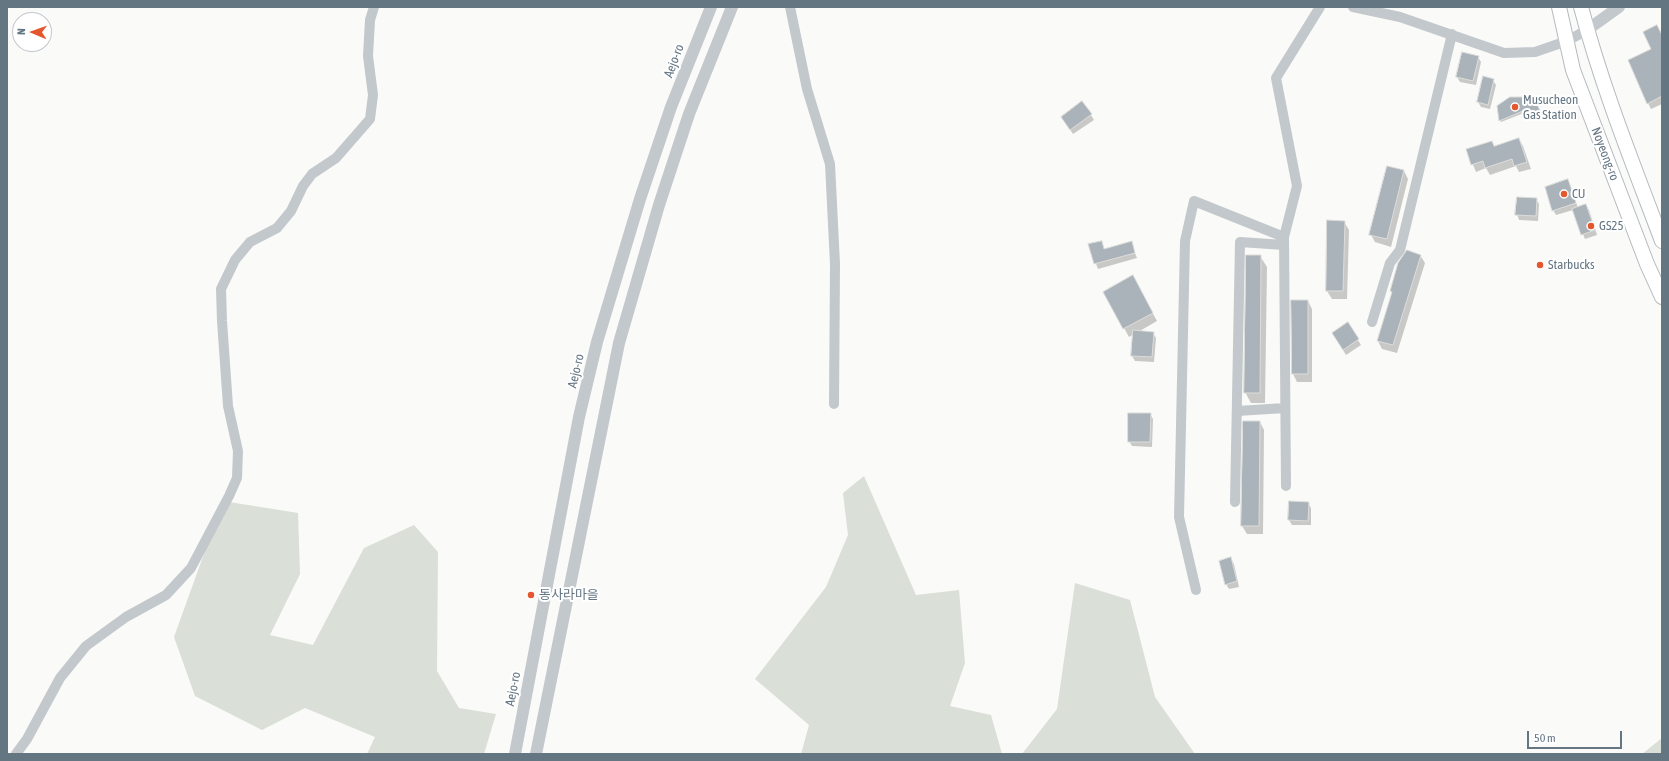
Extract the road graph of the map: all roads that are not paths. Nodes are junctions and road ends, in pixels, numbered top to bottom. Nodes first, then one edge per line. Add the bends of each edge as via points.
1 (374, 7) edge
2 (710, 7) edge
3 (732, 7) edge
4 (790, 7) edge
5 (1320, 7) edge
6 (1353, 7) edge
7 (1559, 7) edge
8 (1581, 7) edge
9 (1619, 7) edge
10 (1587, 30) junction
11 (1452, 34) junction
12 (1567, 41) junction
13 (1284, 241) junction
14 (1662, 241) edge
15 (1662, 297) edge
16 (1372, 322) dead end
17 (834, 404) dead end
18 (1285, 408) junction
19 (1237, 411) junction
20 (1286, 486) dead end
21 (1235, 502) dead end
22 (1196, 590) dead end
23 (16, 754) edge
24 (515, 754) edge
25 (536, 754) edge

1 - 23 street via 370,20 368,56 373,95 370,119 336,158 312,174 291,211 277,228 250,242 235,260 221,289 228,406 238,451 237,478 229,496 191,568 166,595 126,617 86,646 60,678 27,739
2 - 24 street, Aejo-ro via 671,107 597,342 579,417
3 - 25 street via 689,114 661,197 619,343
4 - 17 street via 807,90 830,164 835,264
5 - 13 street via 1276,78 1298,186
6 - 11 street via 1400,17
7 - 12 main road, Noyeong-ro
8 - 10 main road, Noyeong-ro
9 - 10 street
10 - 12 street
10 - 14 main road, Noyeong-ro via 1631,160
11 - 12 street via 1504,53 1535,52
11 - 16 street via 1400,250 1390,263
12 - 15 main road, Noyeong-ro via 1574,70 1647,264
13 - 18 street
13 - 19 street via 1240,242
13 - 22 street via 1194,201 1185,241 1179,517
18 - 19 street
18 - 20 street
19 - 21 street

